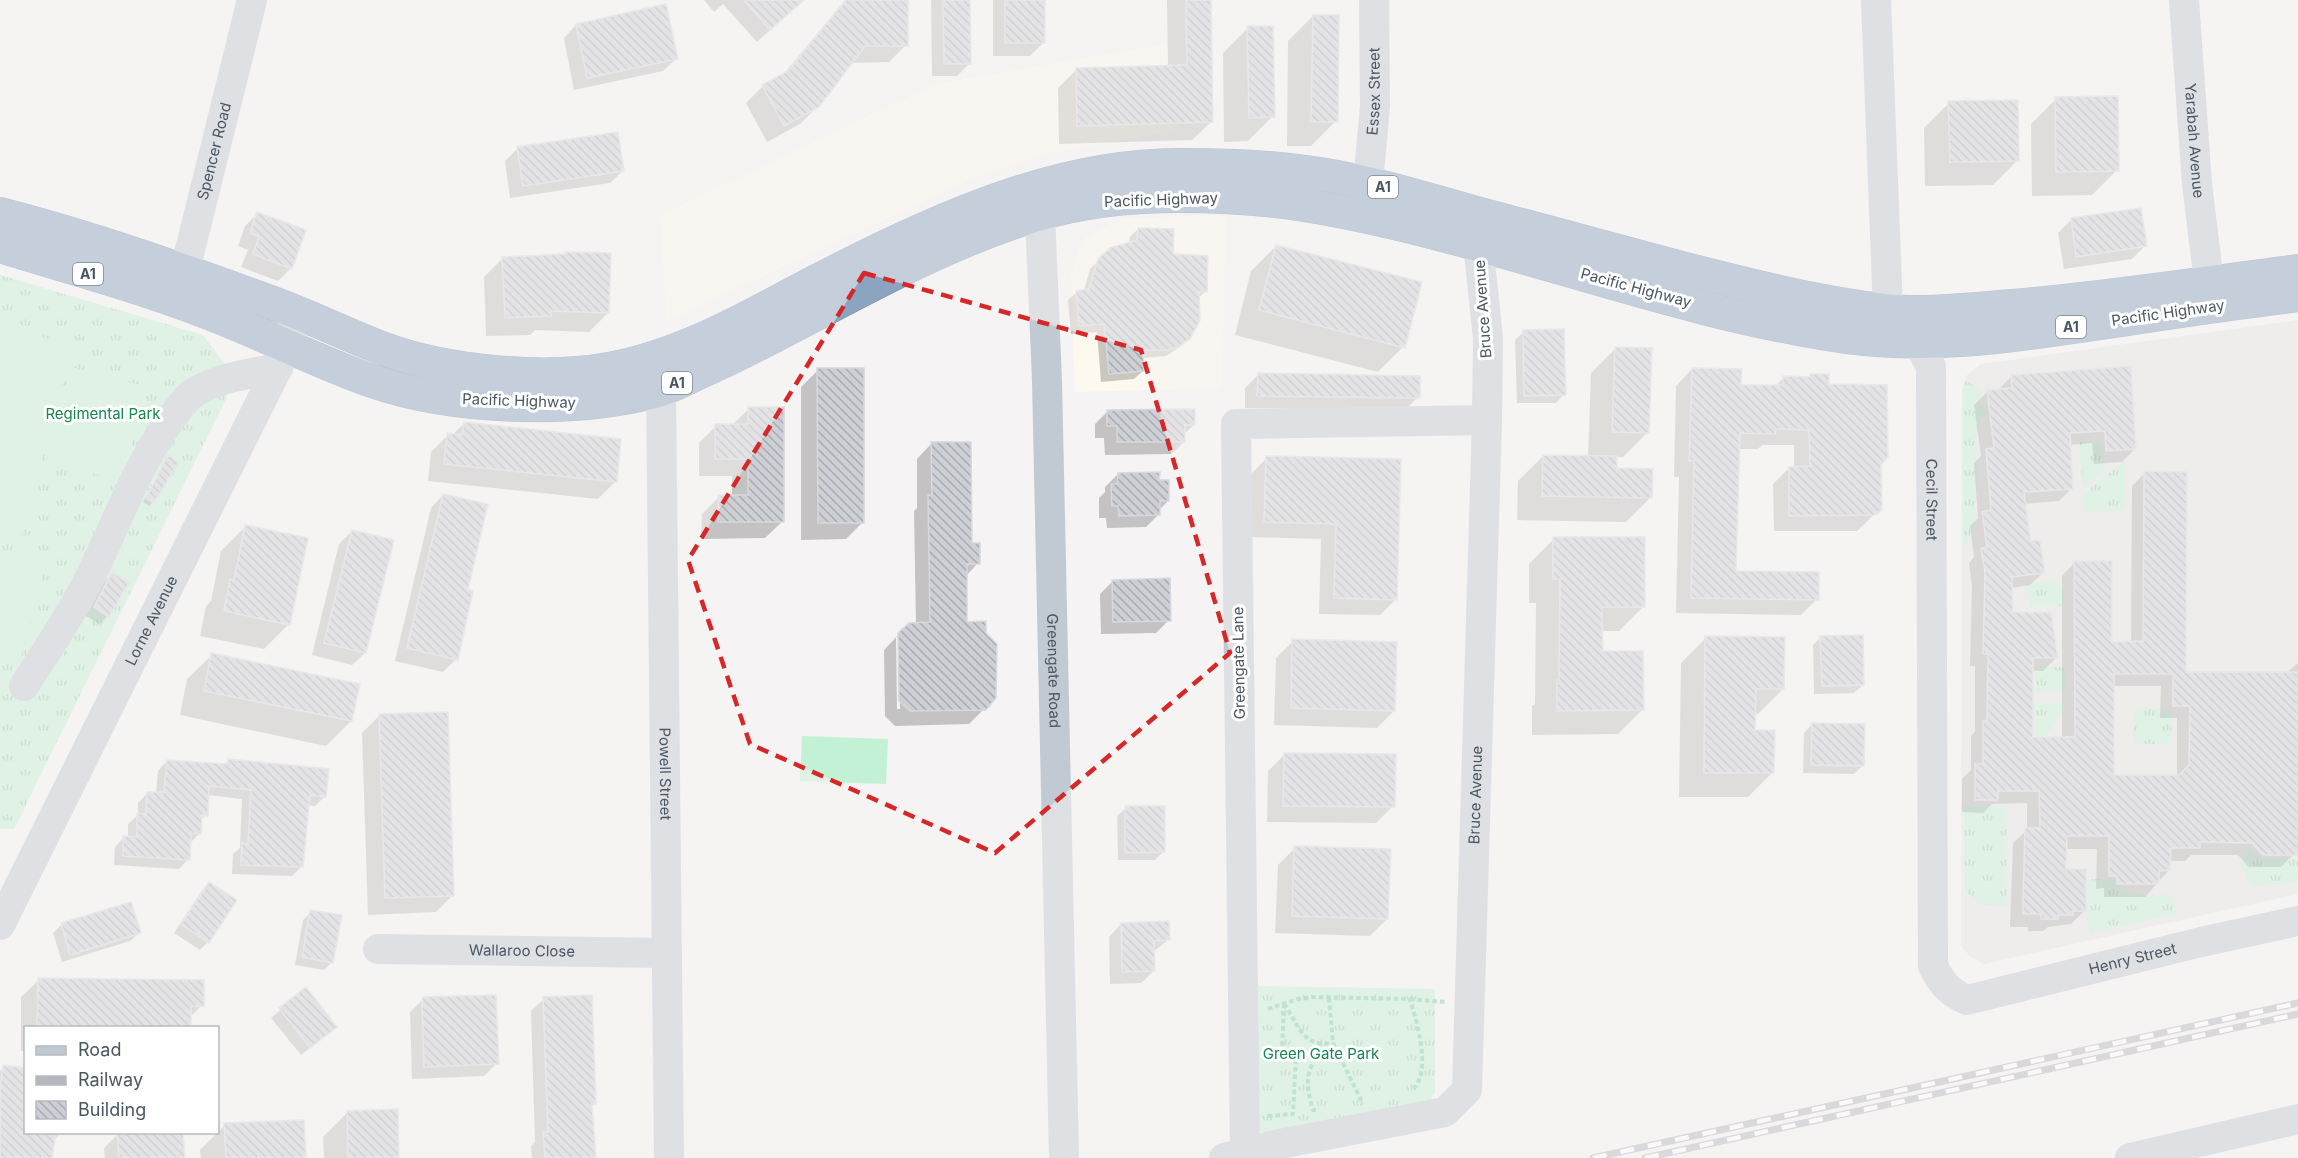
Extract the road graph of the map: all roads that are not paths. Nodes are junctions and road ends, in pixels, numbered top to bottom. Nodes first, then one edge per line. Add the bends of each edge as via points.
1 (252, 0) edge
2 (1374, 0) edge
3 (1876, 0) edge
4 (2184, 0) edge
5 (1368, 183) junction
6 (1040, 199) junction
7 (0, 214) edge
8 (1478, 243) junction
9 (0, 246) edge
10 (2298, 271) edge
11 (2209, 282) junction
12 (181, 287) junction
13 (2298, 295) edge
14 (1888, 311) junction
15 (300, 313) junction
16 (1919, 343) junction
17 (283, 356) junction
18 (661, 390) junction
19 (1487, 420) junction
20 (24, 686) dead end
21 (2298, 921) edge
22 (0, 925) edge
23 (378, 949) dead end
24 (666, 953) junction
25 (1967, 1000) joint
26 (2298, 1119) edge
27 (1234, 1155) edge
28 (669, 1158) edge
29 (1064, 1158) edge
30 (2130, 1158) edge

1 - 12 street, Spencer Road
2 - 5 street, Essex Street via 1376,106
3 - 14 street
4 - 11 street, Yarabah Avenue via 2197,184
5 - 6 highway, Pacific Highway / A1 via 1297,171 1177,165 1110,170
5 - 14 highway, Pacific Highway / A1 via 1718,278 1805,298
6 - 8 highway, Pacific Highway / A1 via 1174,196 1292,203
6 - 15 highway, Pacific Highway / A1 via 1006,196 922,231 689,346 651,360 604,370 551,374 437,364 383,348
6 - 18 highway, Pacific Highway / A1 via 731,359
6 - 29 street, Greengate Road
7 - 12 highway, Pacific Highway / A1 via 83,237
8 - 16 highway, Pacific Highway / A1 via 1760,320 1845,336
8 - 19 street, Bruce Avenue via 1488,338
9 - 12 highway, Pacific Highway / A1
10 - 11 highway, Pacific Highway / A1
11 - 14 highway, Pacific Highway / A1 via 1966,310
12 - 15 highway, Pacific Highway / A1
12 - 17 highway, Pacific Highway / A1
13 - 16 highway, Pacific Highway / A1 via 2026,334
14 - 16 street, Cecil Street via 1899,327
15 - 17 street, Lorne Avenue
16 - 25 street, Cecil Street via 1931,368 1933,966 1942,984
17 - 18 highway, Pacific Highway / A1 via 396,388 454,398 551,405 603,402
17 - 20 street via 211,384 193,393 180,406 130,487 87,584
17 - 22 street, Lorne Avenue
18 - 24 street, Powell Street
19 - 27 street, Bruce Avenue via 1467,1090 1446,1112
19 - 27 street, Greengate Lane via 1236,424
21 - 25 street, Henry Street
23 - 24 street, Wallaroo Close
24 - 28 street, Powell Street
26 - 30 street

